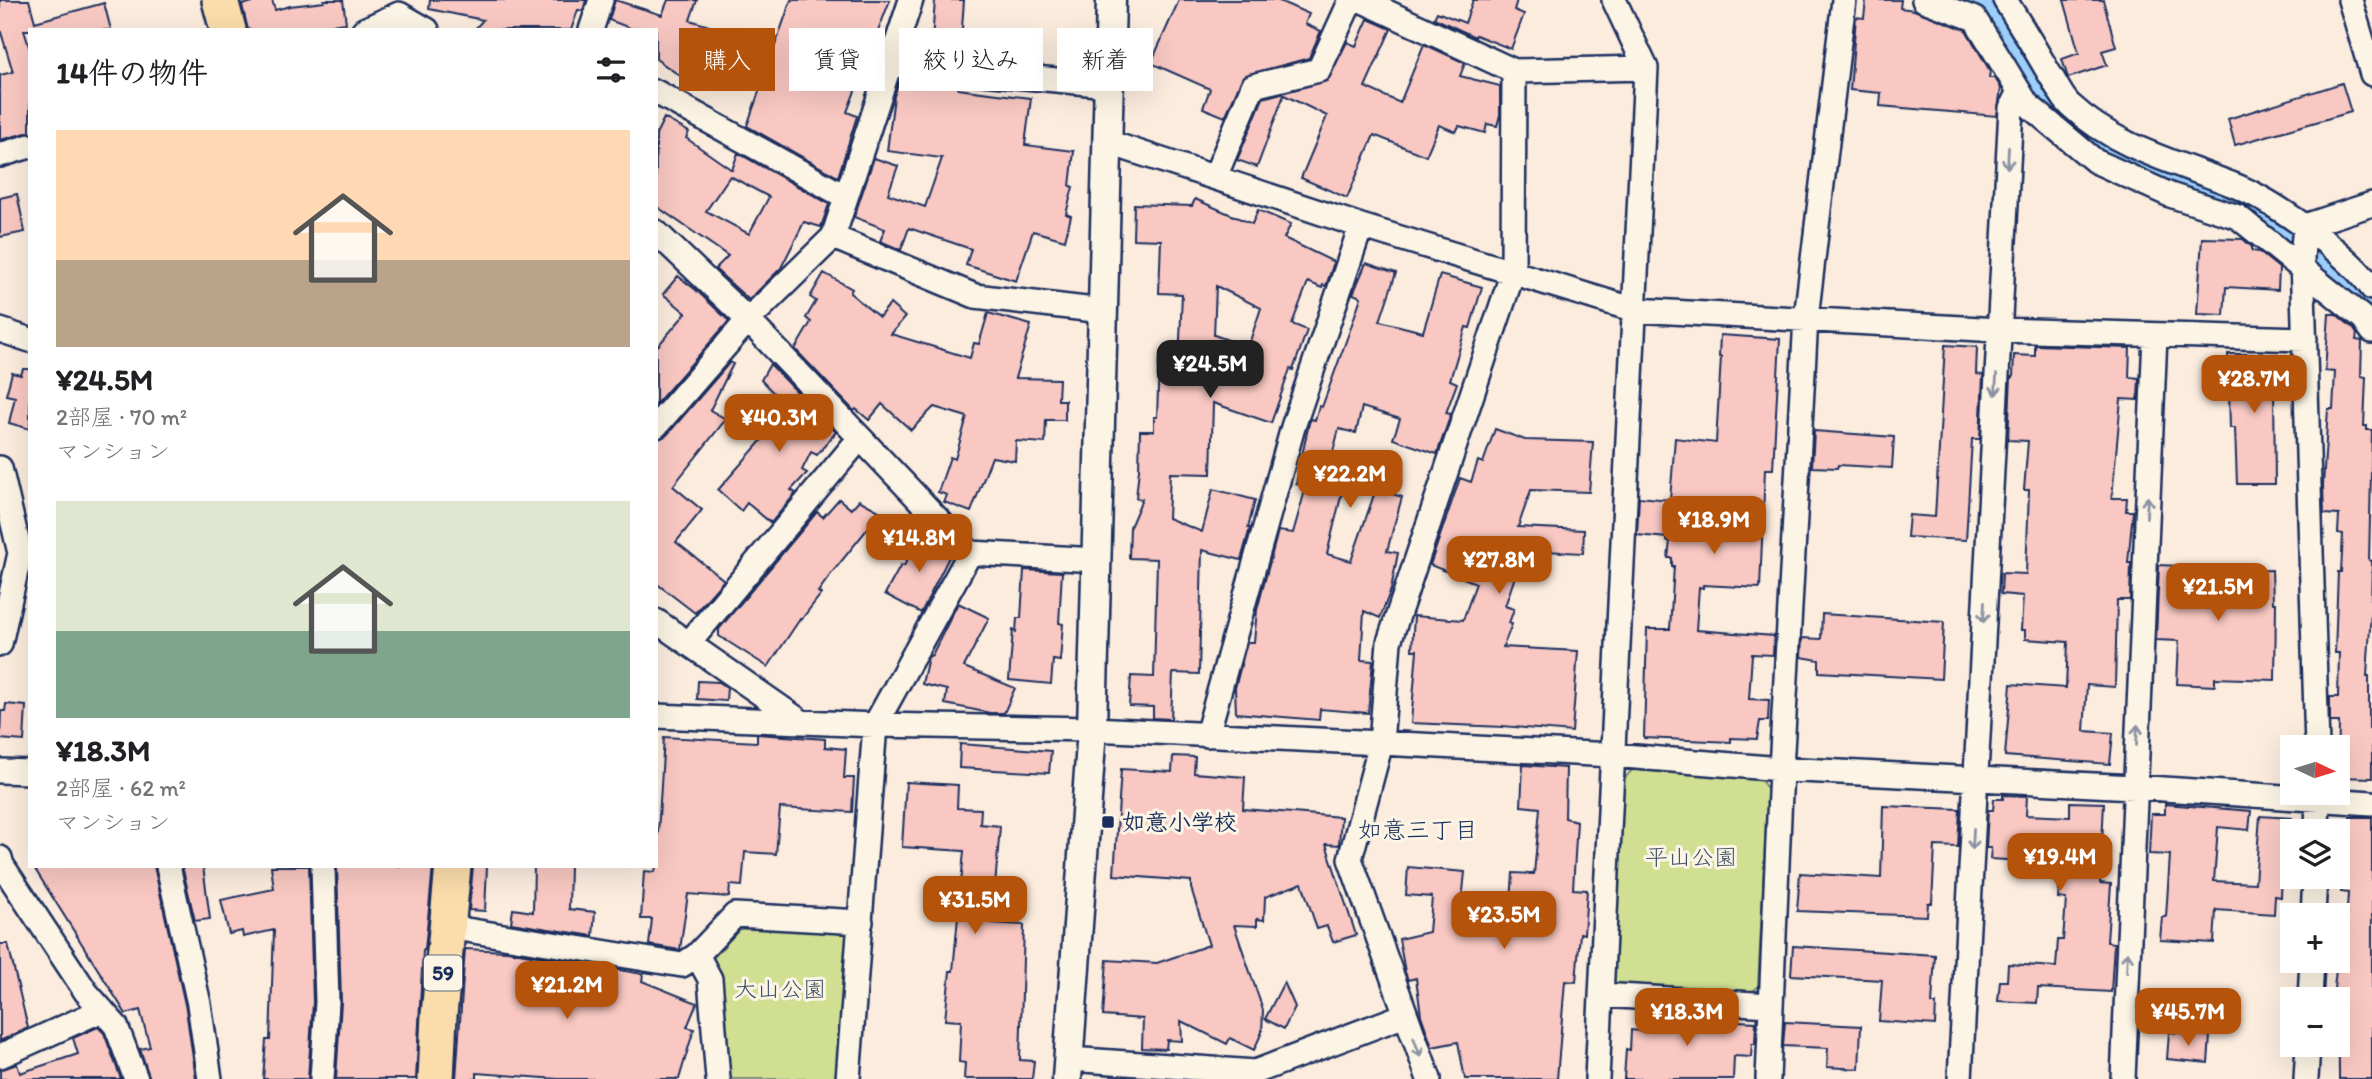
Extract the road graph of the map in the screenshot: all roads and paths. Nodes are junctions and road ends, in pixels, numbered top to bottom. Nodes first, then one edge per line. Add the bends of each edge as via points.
1 (220, 0) edge
2 (601, 0) edge
3 (911, 0) edge
4 (1111, 0) edge
5 (1351, 0) edge
6 (1361, 0) edge
7 (1614, 0) edge
8 (1844, 0) edge
9 (1924, 0) edge
10 (2005, 0) edge
11 (2350, 0) edge
12 (227, 28) edge
13 (368, 28) edge
14 (423, 28) edge
15 (592, 28) edge
16 (1110, 28) edge
17 (890, 64) junction
18 (1646, 68) junction
19 (1514, 71) junction
20 (2372, 74) edge
21 (1057, 80) edge
22 (1108, 91) edge
23 (2019, 91) junction
24 (658, 93) edge
25 (1107, 142) junction
26 (28, 147) edge
27 (0, 155) edge
28 (1215, 177) junction
29 (844, 197) junction
30 (2372, 204) edge
31 (1361, 226) junction
32 (658, 234) edge
33 (833, 237) junction
34 (2304, 248) junction
35 (1513, 272) junction
36 (2372, 288) edge
37 (1636, 310) junction
38 (1103, 311) junction
39 (1806, 318) junction
40 (748, 320) junction
41 (0, 330) edge
42 (1999, 330) junction
43 (2372, 331) edge
44 (2155, 336) junction
45 (28, 339) edge
46 (2305, 339) junction
47 (658, 424) edge
48 (860, 438) junction
49 (0, 468) edge
50 (17, 552) edge
51 (970, 553) junction
52 (1097, 560) junction
53 (658, 622) edge
54 (688, 643) junction
55 (0, 644) edge
56 (658, 716) edge
57 (801, 722) junction
58 (875, 725) junction
59 (1092, 729) junction
60 (1208, 735) junction
61 (2317, 735) edge
62 (1381, 743) junction
63 (1612, 755) junction
64 (1781, 769) junction
65 (0, 771) edge
66 (28, 772) edge
67 (1976, 780) junction
68 (2134, 787) junction
69 (2280, 794) edge
70 (2350, 800) edge
71 (2372, 803) edge
72 (0, 858) edge
73 (168, 868) edge
74 (323, 868) edge
75 (453, 868) edge
76 (861, 922) junction
77 (448, 927) junction
78 (698, 955) junction
79 (1601, 995) junction
80 (1771, 1005) junction
81 (102, 1010) junction
82 (1405, 1015) junction
83 (0, 1056) edge
84 (2307, 1057) edge
85 (1068, 1069) edge
86 (1237, 1075) edge
87 (136, 1079) edge
88 (210, 1079) edge
89 (322, 1079) edge
90 (436, 1079) edge
91 (718, 1079) edge
92 (848, 1079) edge
93 (1429, 1079) edge
94 (1597, 1079) edge
95 (1768, 1079) edge
96 (1960, 1079) edge
97 (2123, 1079) edge
98 (2306, 1079) edge

1 - 12 main road
2 - 15 street
3 - 17 street
4 - 16 street
5 - 28 street via 1319,69 1253,86
6 - 19 street
7 - 18 street
8 - 39 street
9 - 23 street via 1975,19
10 - 34 street via 2067,103 2098,128 2135,148 2235,185
11 - 20 street
13 - 14 street via 400,14
17 - 21 street
17 - 29 street
18 - 19 street
18 - 37 street
19 - 35 street
22 - 25 street
23 - 34 street via 2027,104 2095,161
23 -> 42 street via 2011,108
24 - 29 street
25 - 28 street
25 - 38 street
26 - 27 street
28 - 31 street
29 - 33 street
30 - 34 street
31 - 35 street
31 - 60 street via 1293,428
32 - 40 street
33 - 38 street via 975,296
33 - 40 street
34 - 36 street via 2363,275
34 - 43 street
34 - 46 street
35 - 37 street
35 - 62 street via 1389,642
37 - 39 street
37 - 63 street
38 - 52 street
39 - 42 street
39 - 64 street
40 - 47 street
40 - 48 street
41 - 45 street
42 - 44 street
42 -> 67 street
44 - 46 street
68 -> 44 street
46 - 61 street
48 - 51 street
48 - 54 street
49 - 50 street
50 - 55 street
51 - 52 street
51 - 58 street
52 - 59 street
53 - 54 street
54 - 57 street
56 - 57 street
57 - 58 street
58 - 59 street
58 - 76 street
59 - 60 street
59 - 85 street
60 - 62 street
62 - 63 street
62 - 82 street via 1350,859
63 - 64 street
63 - 79 street
64 - 67 street
64 - 80 street
65 - 66 street
67 - 68 street
67 -> 96 street
68 - 69 street
97 -> 68 street
70 - 71 street
72 - 81 street
73 - 88 street via 199,1003
74 - 89 street via 327,1002
75 - 77 main road, 59
76 - 78 street via 735,915
76 - 92 street
77 - 78 street via 682,965
77 - 90 main road, 59
78 - 91 street via 710,979
79 - 80 street
79 - 94 street
80 - 95 street
81 - 83 street
81 - 87 street via 117,1026
82 - 86 street
82 -> 93 street
84 - 98 street
85 - 86 street

